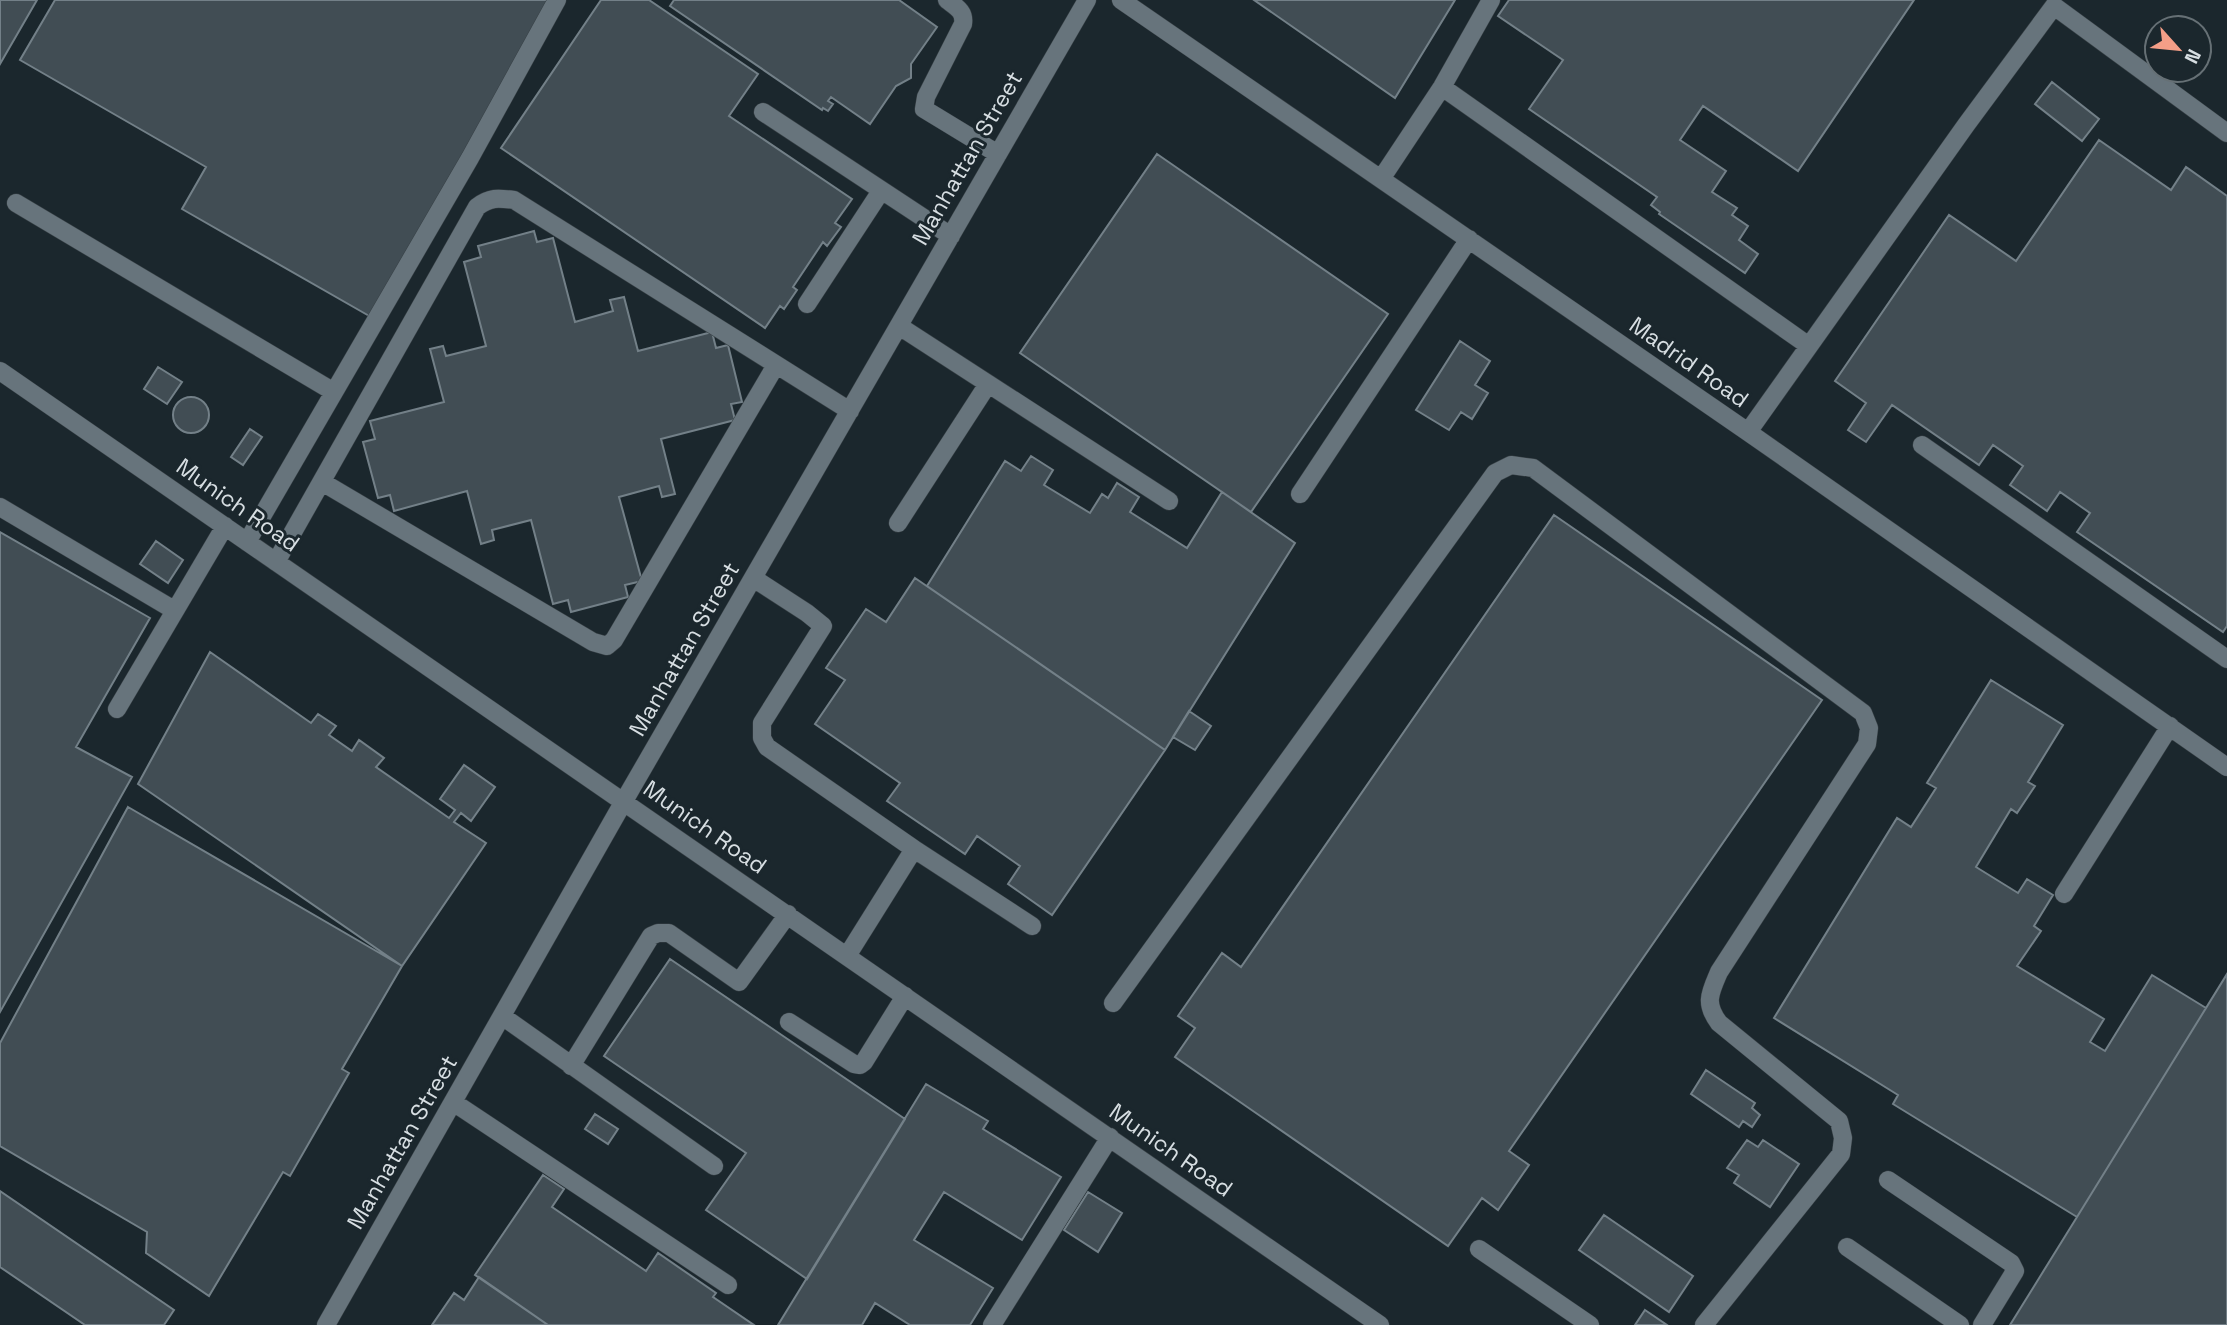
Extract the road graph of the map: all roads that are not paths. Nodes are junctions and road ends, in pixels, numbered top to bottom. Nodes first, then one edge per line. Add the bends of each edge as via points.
1 (557, 0) edge
2 (947, 0) edge
3 (1087, 0) edge
4 (1121, 0) edge
5 (1491, 0) edge
6 (2053, 3) edge
7 (1441, 87) junction
8 (763, 112) dead end
9 (2227, 133) edge
10 (998, 154) junction
11 (1381, 179) junction
12 (881, 191) junction
13 (16, 203) dead end
14 (950, 236) junction
15 (1469, 239) junction
16 (807, 304) dead end
17 (899, 326) junction
18 (1809, 346) junction
19 (776, 365) junction
20 (0, 371) edge
21 (988, 384) junction
22 (334, 392) junction
23 (850, 411) junction
24 (1748, 432) junction
25 (1922, 445) dead end
26 (322, 482) junction
27 (1300, 494) dead end
28 (1169, 501) dead end
29 (0, 507) edge
30 (898, 523) dead end
31 (225, 526) junction
32 (247, 542) junction
33 (276, 562) junction
34 (753, 578) junction
35 (174, 610) junction
36 (2227, 659) edge
37 (117, 709) dead end
38 (2169, 726) junction
39 (2227, 766) edge
40 (624, 801) junction
41 (914, 849) junction
42 (2064, 894) dead end
43 (788, 914) junction
44 (1032, 926) dead end
45 (847, 956) junction
46 (905, 996) junction
47 (1113, 1003) dead end
48 (502, 1016) junction
49 (789, 1022) dead end
50 (571, 1066) junction
51 (453, 1102) junction
52 (1110, 1138) junction
53 (714, 1166) dead end
54 (1888, 1180) dead end
55 (1847, 1247) dead end
56 (1479, 1249) dead end
57 (729, 1285) dead end
58 (326, 1325) edge
59 (992, 1325) edge
60 (1380, 1325) edge
61 (1590, 1325) edge
62 (1704, 1325) edge
63 (1960, 1325) edge
64 (1982, 1325) edge

1 - 22 street
2 - 10 street via 964,16 963,24 924,109
3 - 10 street, Manhattan Street
4 - 11 street, Madrid Road
5 - 7 street
6 - 9 street
6 - 18 street
7 - 11 street
7 - 18 street
8 - 12 street
10 - 14 street, Manhattan Street
11 - 15 street, Madrid Road
12 - 14 street
12 - 16 street
13 - 22 street
14 - 17 street, Manhattan Street
15 - 24 street, Madrid Road
15 - 27 street
17 - 21 street
17 - 23 street, Manhattan Street
18 - 24 street
19 - 23 street
19 - 26 street via 607,646 593,642
19 - 26 street via 514,200 497,197 477,207
20 - 31 street, Munich Road
21 - 28 street
21 - 30 street
22 - 32 street
23 - 34 street, Manhattan Street
24 - 38 street, Madrid Road
25 - 36 street
26 - 33 street
29 - 35 street
31 - 32 street, Munich Road
31 - 35 street
32 - 33 street, Munich Road
33 - 40 street, Munich Road
34 - 40 street, Manhattan Street
34 - 41 street via 823,626 762,723 761,738 767,747
35 - 37 street
38 - 39 street, Madrid Road
38 - 42 street
40 - 43 street, Munich Road
40 - 48 street, Manhattan Street
41 - 44 street
41 - 45 street
43 - 45 street, Munich Road
43 - 50 street via 739,982 669,933 651,936
45 - 46 street, Munich Road
46 - 49 street via 860,1065
46 - 52 street, Munich Road
47 - 62 street via 1495,472 1511,465 1533,468 1863,713 1869,728 1867,744 1719,972 1710,993 1710,1010 1719,1023 1839,1121 1841,1154
48 - 50 street
48 - 51 street, Manhattan Street
50 - 53 street
51 - 57 street
51 - 58 street, Manhattan Street
52 - 59 street
52 - 60 street, Munich Road
54 - 64 street via 2011,1263 2015,1271
55 - 63 street
56 - 61 street

